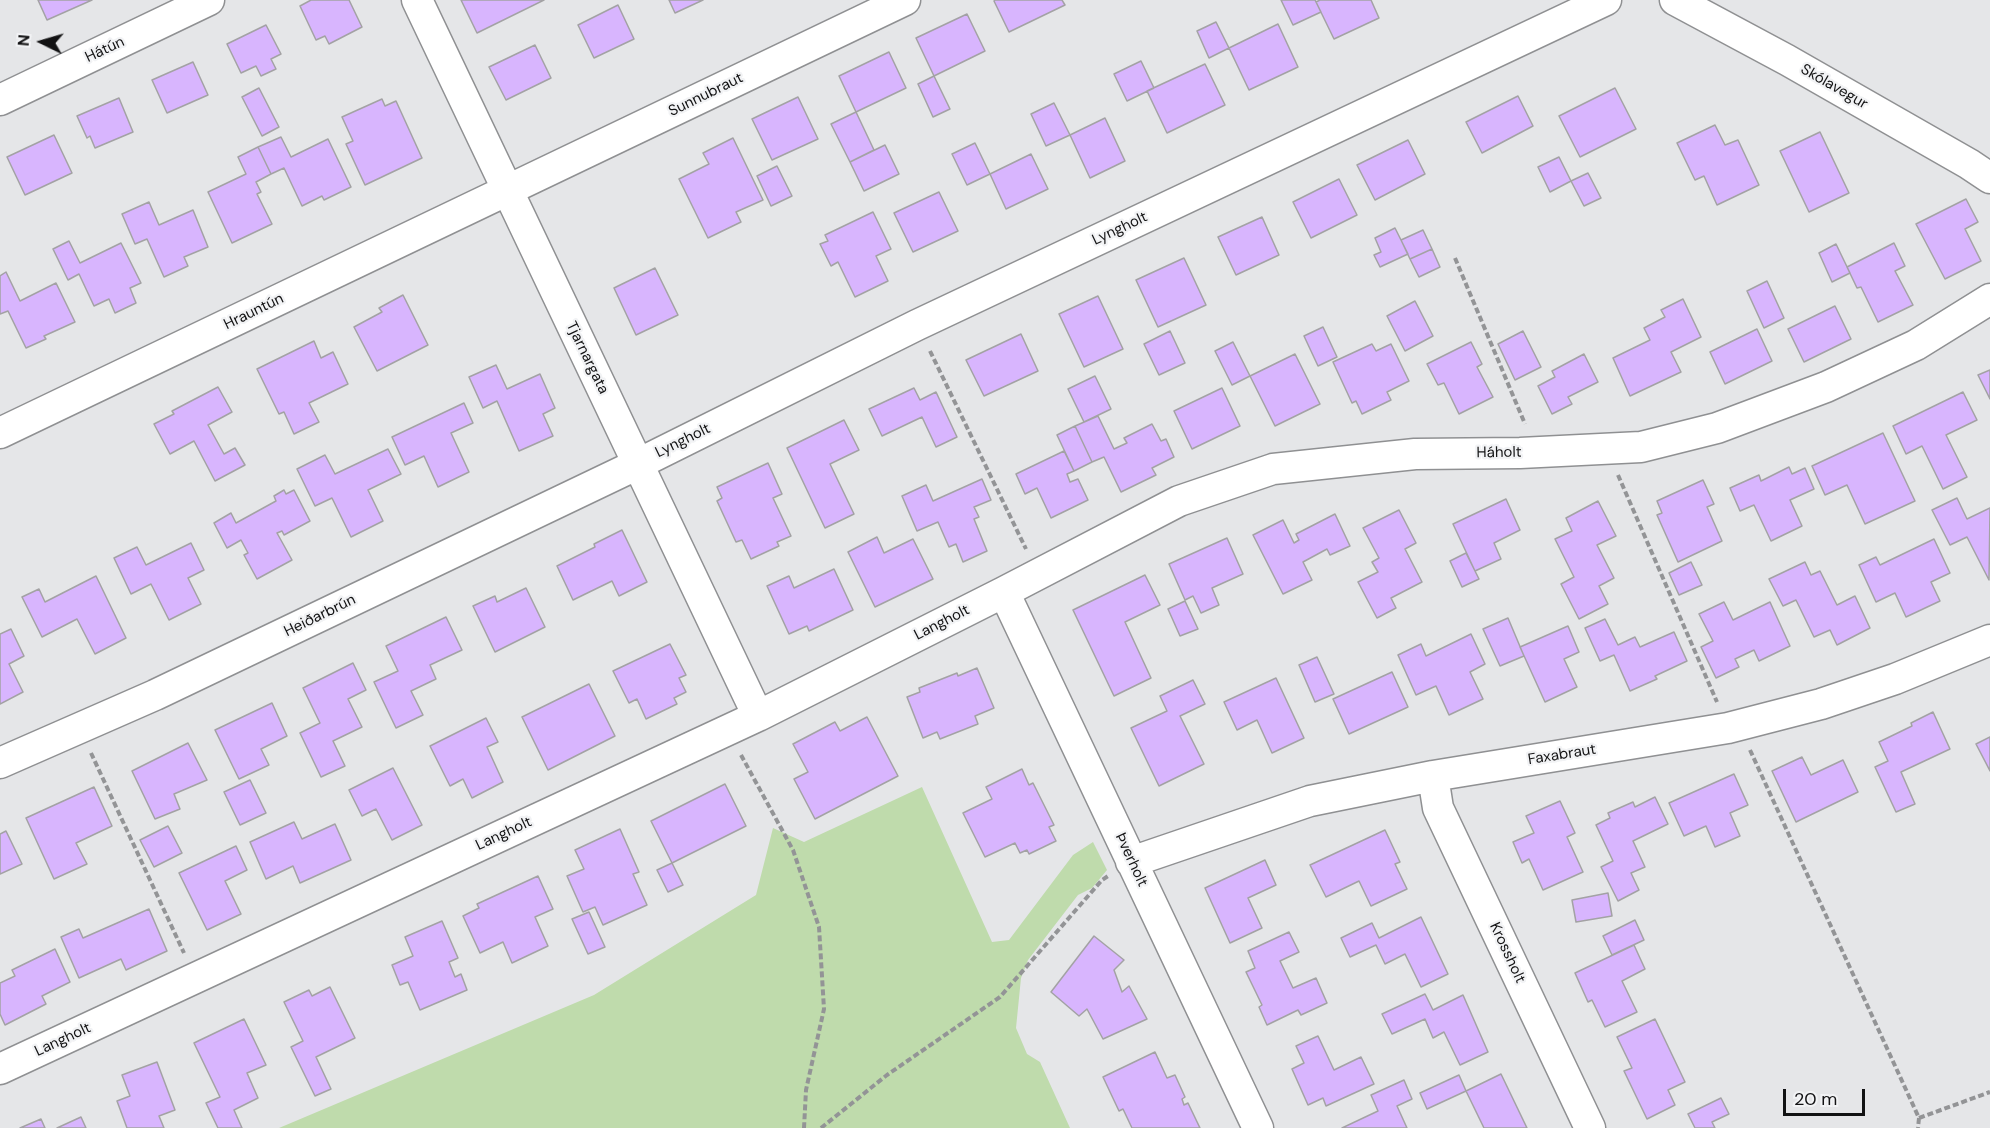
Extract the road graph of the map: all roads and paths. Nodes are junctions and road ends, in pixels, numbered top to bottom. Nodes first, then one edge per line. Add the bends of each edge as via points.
1 (209, 0) edge
2 (417, 0) edge
3 (905, 0) edge
4 (1606, 0) edge
5 (1675, 0) edge
6 (0, 100) edge
7 (1990, 178) edge
8 (507, 191) junction
9 (1455, 258) dead end
10 (1990, 298) edge
11 (917, 325) junction
12 (0, 433) edge
13 (1607, 450) junction
14 (1537, 452) junction
15 (638, 464) junction
16 (1038, 574) junction
17 (1004, 592) junction
18 (1990, 640) edge
19 (758, 716) junction
20 (1733, 726) junction
21 (80, 728) junction
22 (727, 730) junction
23 (0, 763) edge
24 (1433, 776) junction
25 (1131, 862) junction
26 (196, 978) junction
27 (0, 1069) edge
28 (1990, 1092) edge
29 (1920, 1118) junction
30 (804, 1128) edge
31 (821, 1128) edge
32 (1258, 1128) edge
33 (1590, 1128) edge
34 (1918, 1128) edge

1 - 6 street, Hátún
2 - 8 street, Tjarnargata
3 - 8 street, Sunnubraut
4 - 11 street, Lyngholt
5 - 7 street, Skólavegur
8 - 12 street, Hrauntún
8 - 15 street, Tjarnargata
9 - 14 path
10 - 13 street, Háholt via 1916,345 1827,387 1718,428 1641,447
11 - 15 street, Lyngholt
11 - 16 path
13 - 14 street, Háholt
13 - 20 path
14 - 16 street, Háholt via 1415,454 1273,469 1179,501
15 - 19 street, Tjarnargata
15 - 21 street, Heiðarbrún
16 - 17 street, Háholt
17 - 19 street, Langholt
17 - 25 street, Þverholt
18 - 20 street, Faxabraut via 1821,704
19 - 22 street, Langholt
20 - 24 street, Faxabraut
20 - 29 path
21 - 23 street, Heiðarbrún
21 - 26 path
22 - 26 street, Langholt
22 - 30 path via 793,850 819,927 824,1009 806,1090
24 - 25 street, Faxabraut via 1310,801
24 - 33 street, Krossholt via 1438,808
25 - 31 path via 1102,880 1000,997
25 - 32 street, Þverholt
26 - 27 street, Langholt
28 - 29 path
29 - 34 path

